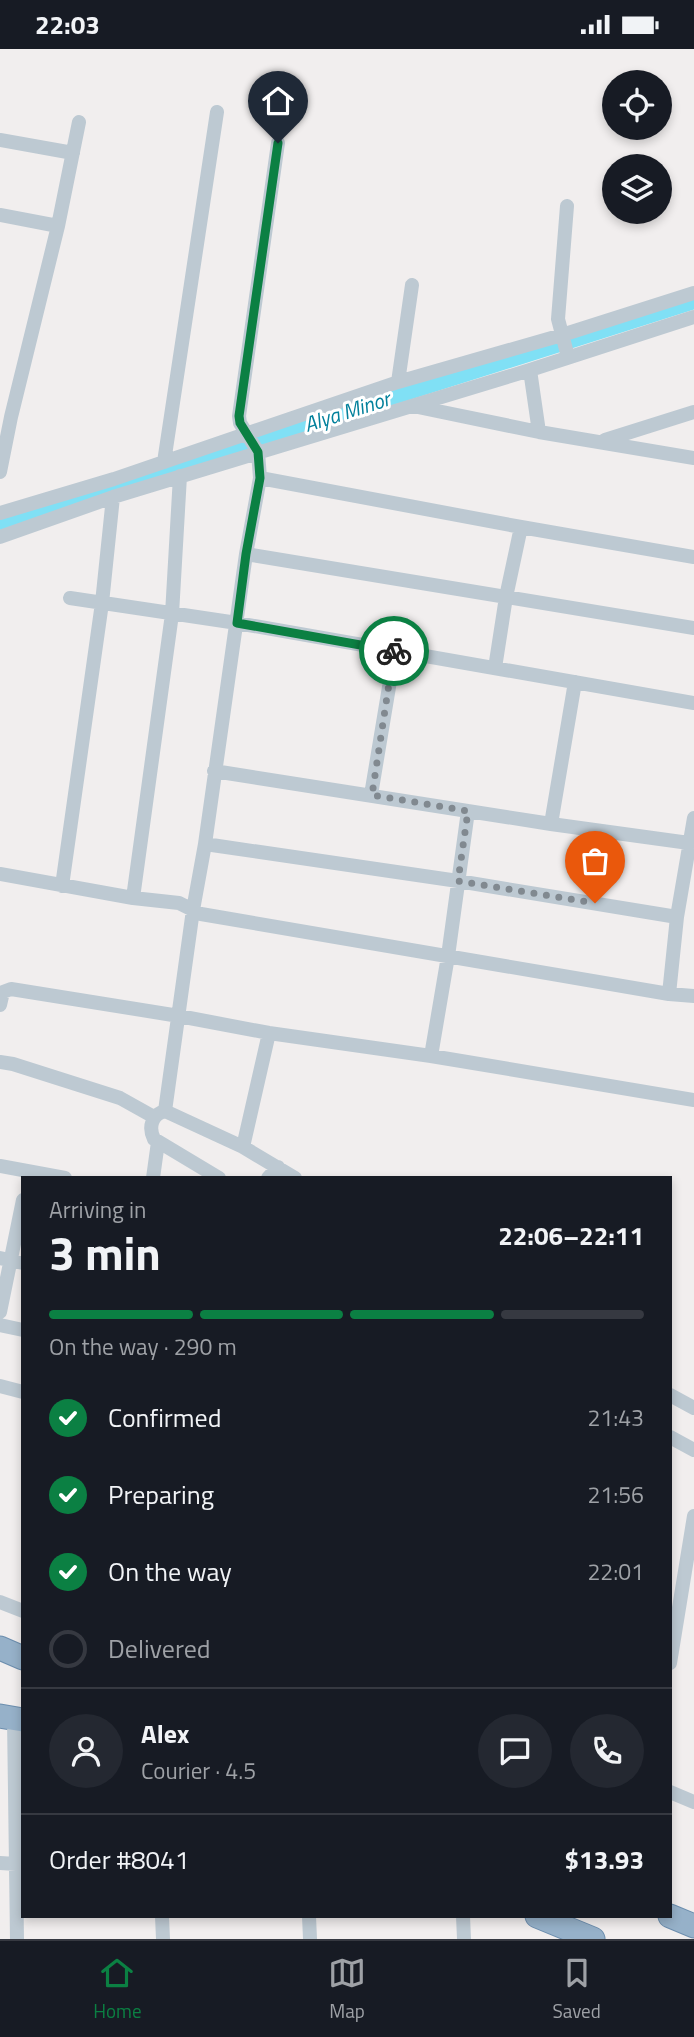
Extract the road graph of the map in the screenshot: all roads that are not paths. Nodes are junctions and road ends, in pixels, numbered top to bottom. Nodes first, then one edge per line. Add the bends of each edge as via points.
1 (217, 112) dead end
2 (79, 122) dead end
3 (0, 140) edge
4 (278, 143) dead end
5 (73, 153) junction
6 (567, 206) dead end
7 (0, 215) edge
8 (58, 226) junction
9 (412, 285) dead end
10 (694, 293) edge
11 (694, 317) edge
12 (565, 346) junction
13 (530, 370) junction
14 (398, 382) junction
15 (410, 406) junction
16 (694, 412) edge
17 (6, 415) edge
18 (539, 432) junction
19 (246, 434) junction
20 (600, 441) junction
21 (258, 452) junction
22 (694, 458) edge
23 (164, 462) junction
24 (0, 472) edge
25 (180, 476) junction
26 (260, 478) junction
27 (113, 497) junction
28 (0, 513) edge
29 (521, 527) junction
30 (0, 537) edge
31 (246, 554) junction
32 (694, 557) edge
33 (506, 597) junction
34 (70, 598) dead end
35 (102, 603) junction
36 (172, 614) junction
37 (237, 623) junction
38 (694, 628) edge
39 (395, 651) junction
40 (495, 669) junction
41 (575, 682) junction
42 (694, 702) edge
43 (214, 771) junction
44 (372, 795) junction
45 (468, 811) junction
46 (694, 818) edge
47 (551, 824) junction
48 (689, 843) junction
49 (205, 844) junction
50 (0, 874) edge
51 (458, 881) junction
52 (62, 886) junction
53 (133, 898) junction
54 (193, 910) junction
55 (677, 917) junction
56 (447, 956) junction
57 (669, 994) junction
58 (694, 996) edge
59 (0, 1005) edge
60 (179, 1016) junction
61 (269, 1033) junction
62 (431, 1056) junction
63 (0, 1062) edge
64 (694, 1100) edge
65 (159, 1114) junction
66 (158, 1142) junction
67 (243, 1147) junction
68 (0, 1166) edge
69 (273, 1172) edge
70 (28, 1174) edge
71 (46, 1176) edge
72 (153, 1176) edge
73 (216, 1176) edge
74 (21, 1210) edge
75 (11, 1260) edge
76 (0, 1312) edge
77 (0, 1325) edge
78 (21, 1330) edge
79 (0, 1386) edge
80 (21, 1391) edge
81 (672, 1396) edge
82 (694, 1408) edge
83 (672, 1438) edge
84 (694, 1450) edge
85 (694, 1516) edge
86 (0, 1602) edge
87 (21, 1610) edge
88 (673, 1630) edge
89 (0, 1648) edge
90 (21, 1657) edge
91 (12, 1718) edge
92 (672, 1793) edge
93 (694, 1802) edge
94 (0, 1863) edge
95 (16, 1864) junction
96 (672, 1917) edge
97 (162, 1918) edge
98 (309, 1918) edge
99 (463, 1918) edge
100 (542, 1918) edge
101 (694, 1926) edge
102 (17, 1939) edge
103 (163, 1939) edge
104 (310, 1939) edge
105 (464, 1939) edge
106 (593, 1939) edge

1 - 23 street
2 - 5 street
3 - 5 street
4 - 19 street via 239,416
5 - 8 street
6 - 12 street via 558,303
7 - 8 street
8 - 17 street
9 - 14 street
10 - 12 street
11 - 12 street
12 - 13 street
12 - 14 street
13 - 15 street
13 - 18 street
14 - 19 street
15 - 18 street
15 - 21 street
16 - 20 street
17 - 24 street
18 - 20 street
19 - 21 street
19 - 23 street
20 - 22 street
21 - 25 street
21 - 26 street
23 - 28 street
25 - 27 street
25 - 36 street
26 - 29 street
26 - 31 street
27 - 30 street
27 - 35 street
29 - 32 street
29 - 33 street
31 - 33 street
31 - 37 street
33 - 38 street
33 - 40 street
34 - 35 street
35 - 36 street
35 - 52 street
36 - 37 street
36 - 53 street
37 - 39 street
37 - 43 street
39 - 40 street
39 - 44 street
40 - 41 street
41 - 42 street
41 - 47 street
43 - 44 street
43 - 49 street
44 - 45 street
45 - 47 street
45 - 51 street
46 - 48 street
47 - 48 street
48 - 55 street
49 - 51 street
49 - 54 street
50 - 52 street
51 - 55 street
51 - 56 street
52 - 53 street
53 - 54 street via 179,903
54 - 56 street
54 - 60 street
55 - 57 street
56 - 57 street
56 - 62 street
57 - 58 street
59 - 60 street via 8,989
60 - 61 street
60 - 65 street
61 - 62 street
61 - 67 street
62 - 64 street
63 - 65 street
65 - 66 street via 151,1133
65 - 67 street
66 - 72 street
66 - 73 street
67 - 69 street
68 - 70 street
70 - 71 street
74 - 75 street
75 - 76 street
77 - 78 street
79 - 80 street
81 - 82 street
83 - 84 street
85 - 88 street
86 - 87 street
89 - 90 highway
91 - 95 street
92 - 93 street
94 - 95 street
95 - 102 street
96 - 101 highway
97 - 103 street
98 - 104 street
99 - 105 street
100 - 106 highway

